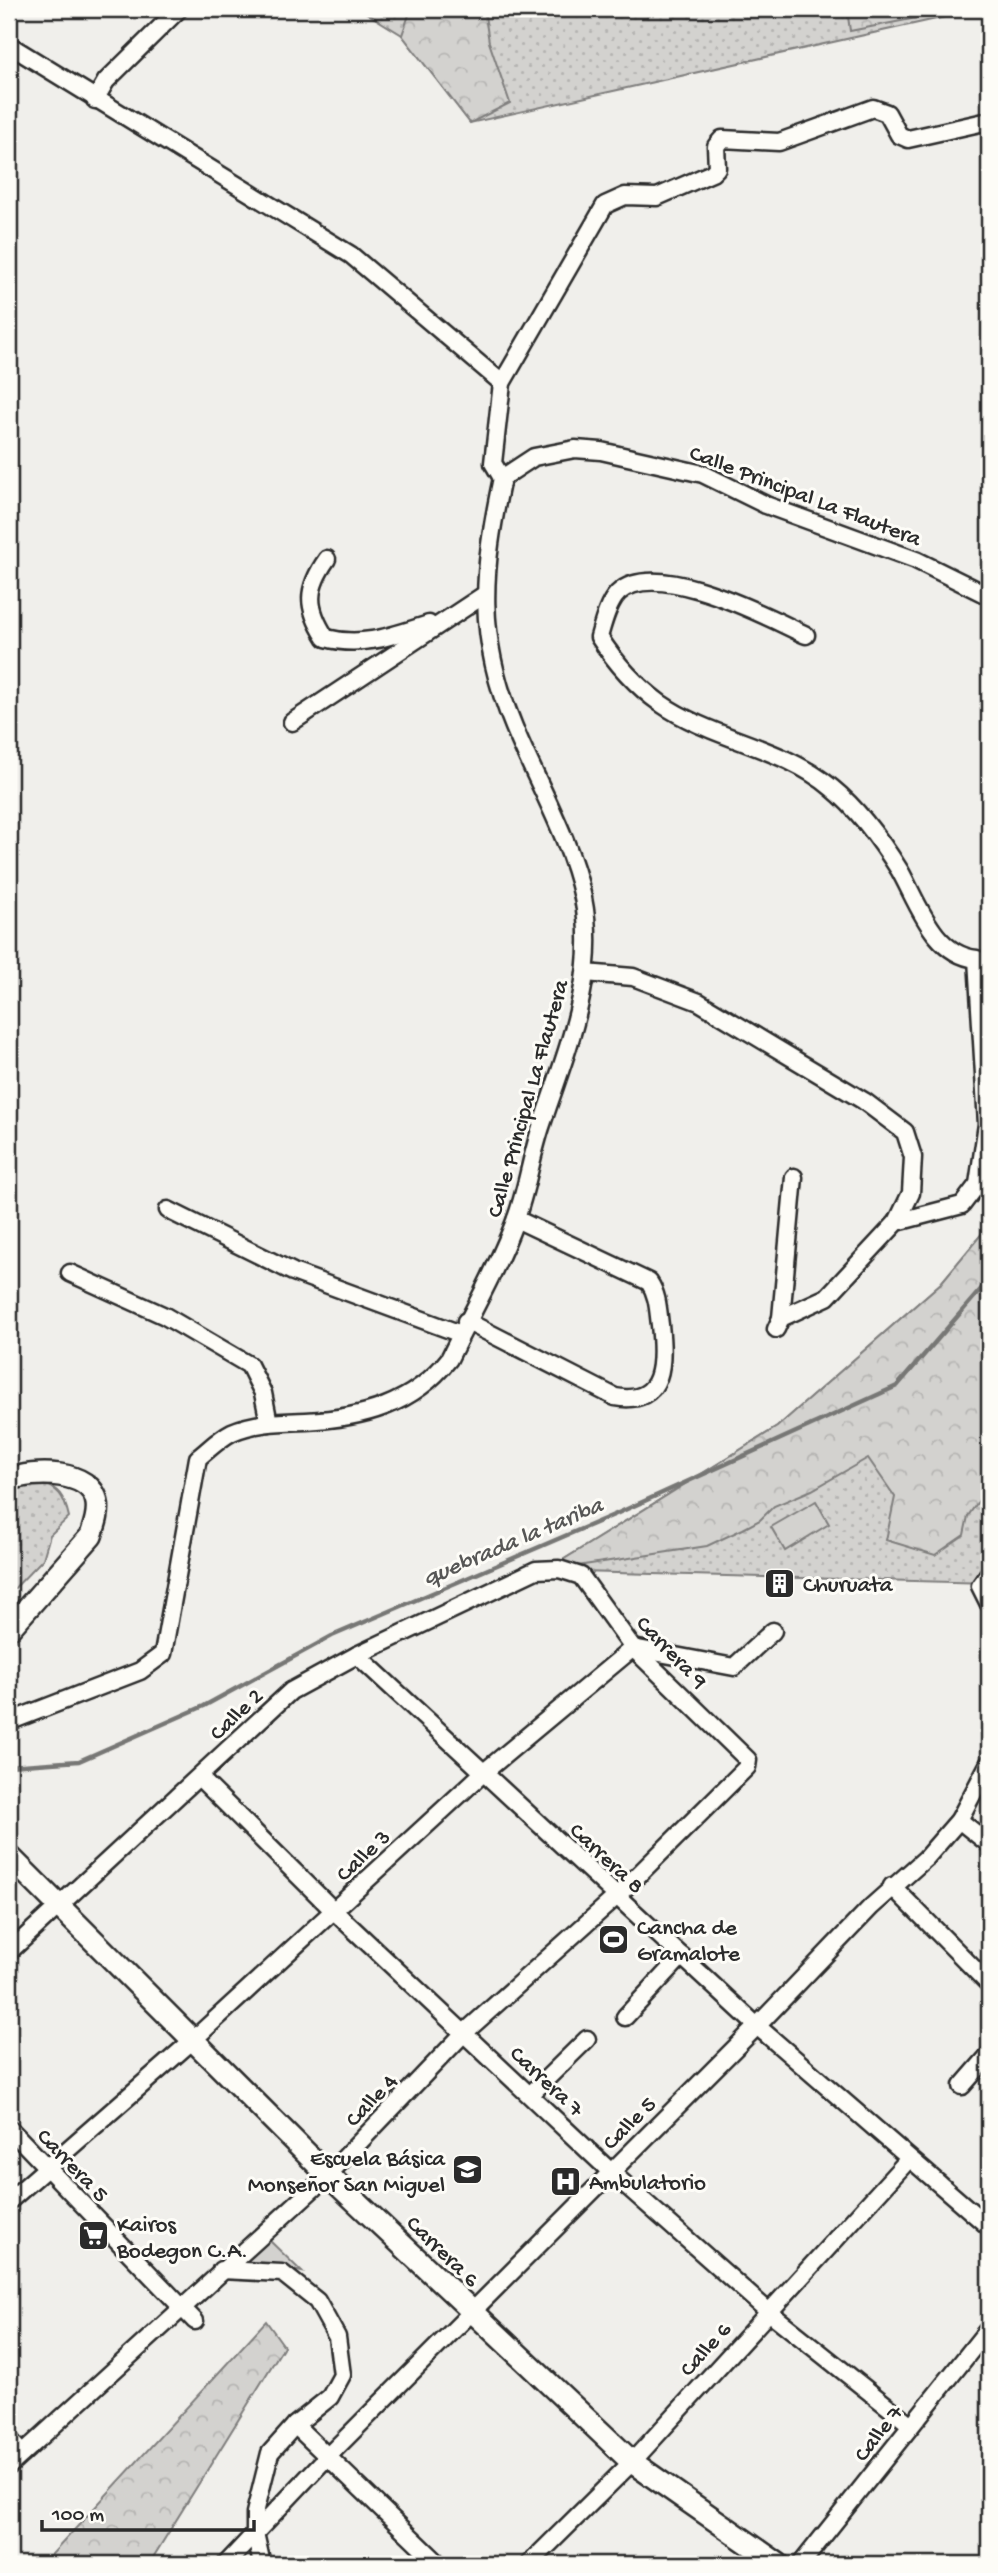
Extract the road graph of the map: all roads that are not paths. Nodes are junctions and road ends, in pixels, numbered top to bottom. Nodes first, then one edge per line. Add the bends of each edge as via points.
1 (179, 9) edge
2 (9, 45) edge
3 (95, 100) junction
4 (989, 121) edge
5 (502, 383) junction
6 (502, 478) junction
7 (327, 559) dead end
8 (484, 595) junction
9 (989, 596) edge
10 (448, 619) junction
11 (806, 635) dead end
12 (292, 722) dead end
13 (983, 956) edge
14 (585, 973) junction
15 (794, 1177) dead end
16 (168, 1210) dead end
17 (516, 1219) junction
18 (897, 1222) junction
19 (70, 1273) dead end
20 (464, 1328) junction
21 (269, 1423) junction
22 (9, 1480) edge
23 (536, 1570) joint
24 (989, 1573) edge
25 (989, 1604) edge
26 (9, 1629) edge
27 (773, 1631) dead end
28 (633, 1648) junction
29 (357, 1655) junction
30 (9, 1717) edge
31 (744, 1754) joint
32 (989, 1763) edge
33 (483, 1773) junction
34 (200, 1778) junction
35 (959, 1820) junction
36 (989, 1844) edge
37 (9, 1856) edge
38 (892, 1886) junction
39 (617, 1896) junction
40 (62, 1906) junction
41 (334, 1911) junction
42 (9, 1952) edge
43 (682, 1956) junction
44 (989, 1983) edge
45 (625, 2017) dead end
46 (757, 2026) junction
47 (464, 2033) junction
48 (587, 2039) dead end
49 (193, 2040) junction
50 (989, 2055) edge
51 (961, 2086) dead end
52 (531, 2094) junction
53 (9, 2128) edge
54 (909, 2159) junction
55 (48, 2169) junction
56 (611, 2172) junction
57 (328, 2175) junction
58 (9, 2201) edge
59 (989, 2227) edge
60 (221, 2270) junction
61 (181, 2306) junction
62 (769, 2312) junction
63 (472, 2313) junction
64 (195, 2321) dead end
65 (989, 2328) edge
66 (295, 2425) junction
67 (911, 2425) junction
68 (9, 2439) edge
69 (22, 2454) junction
70 (327, 2457) junction
71 (632, 2462) junction
72 (9, 2466) edge
73 (254, 2533) junction
74 (226, 2564) edge
75 (262, 2564) edge
76 (439, 2564) edge
77 (529, 2564) edge
78 (778, 2564) edge
79 (801, 2564) edge

1 - 3 street via 106,81
2 - 3 street
3 - 5 street via 351,255
4 - 5 street via 908,139 899,135 887,113 873,108 779,142 722,139 716,146 717,168 712,173 657,197 625,197 605,205
5 - 6 street via 493,463
6 - 8 street, Calle Principal La Flautera
6 - 9 street, Calle Principal La Flautera via 534,457 575,449 703,474 766,505 916,560
7 - 10 street via 313,580 311,599 314,619 326,638 345,643 391,638
8 - 10 street
8 - 14 street, Calle Principal La Flautera via 489,653 513,726 552,811 583,898
10 - 12 street
11 - 13 street via 743,605 668,582 641,583 618,593 599,637 617,664 661,704 772,752 832,788 864,821 900,872 917,909 944,942 964,958
13 - 18 street via 987,1124 978,1184 962,1205
14 - 17 street, Calle Principal La Flautera via 584,995
14 - 18 street via 633,977 699,1002 864,1101 905,1132 913,1157 911,1193
15 - 18 street via 778,1324 827,1297
16 - 20 street via 293,1272
17 - 20 street, Calle Principal La Flautera
17 - 20 street via 649,1282 657,1297 663,1351 656,1382 642,1395 615,1396
19 - 21 street via 165,1316 249,1365 263,1393
20 - 21 street, Calle Principal La Flautera via 434,1378 391,1406 321,1420
21 - 30 street, Calle Principal La Flautera via 231,1433 198,1458 163,1654 140,1671 16,1719
22 - 26 main road via 41,1473 67,1477 85,1485 97,1502 90,1536
23 - 28 street, Carrera 9 via 559,1569 581,1576
23 - 29 street, Calle 2
24 - 25 street via 980,1586
27 - 28 street via 734,1667
28 - 31 street, Carrera 9
28 - 33 street, Calle 3
29 - 33 street, Carrera 8
29 - 34 street, Calle 2 via 291,1691
31 - 39 street, Calle 4 via 747,1767
32 - 35 street, Calle 5
33 - 39 street, Carrera 8
33 - 41 street, Calle 3
34 - 40 street, Calle 2
34 - 41 street, Carrera 7
35 - 36 street
35 - 38 street, Calle 5 via 926,1858
37 - 40 main road, Carrera 6
38 - 44 street
38 - 46 street, Calle 5
39 - 43 street, Carrera 8
39 - 47 street, Calle 4
40 - 42 street, Calle 2
40 - 49 main road, Carrera 6
41 - 47 street, Carrera 7
41 - 49 street, Calle 3
43 - 45 street
43 - 46 street, Carrera 8
46 - 54 street, Carrera 8
46 - 56 street, Calle 5
47 - 52 street, Carrera 7
47 - 57 street, Calle 4
48 - 52 street
49 - 55 street, Calle 3
49 - 57 main road, Carrera 6
50 - 51 street
52 - 56 street, Carrera 7
53 - 55 street, Carrera 5
54 - 59 street, Carrera 8
54 - 62 street, Calle 6
55 - 58 street, Calle 3
55 - 61 street, Carrera 5
56 - 62 street, Carrera 7
56 - 63 street, Calle 5
57 - 60 street, Calle 4
57 - 63 main road, Carrera 6
60 - 61 street, Calle 4
60 - 66 street via 282,2273 317,2301 337,2337 342,2375 330,2398
61 - 64 street, Carrera 5
61 - 69 street, Calle 4
62 - 67 street, Carrera 7
62 - 71 street, Calle 6
63 - 70 street, Calle 5
63 - 71 main road, Carrera 6
65 - 67 street, Calle 7
66 - 70 street
66 - 73 street via 270,2453
67 - 79 street, Calle 7
68 - 69 street
69 - 72 street, Calle 4
70 - 73 street, Calle 5
70 - 76 street
71 - 77 street, Calle 6
71 - 78 main road, Carrera 6
73 - 74 street, Calle 5
73 - 75 street

